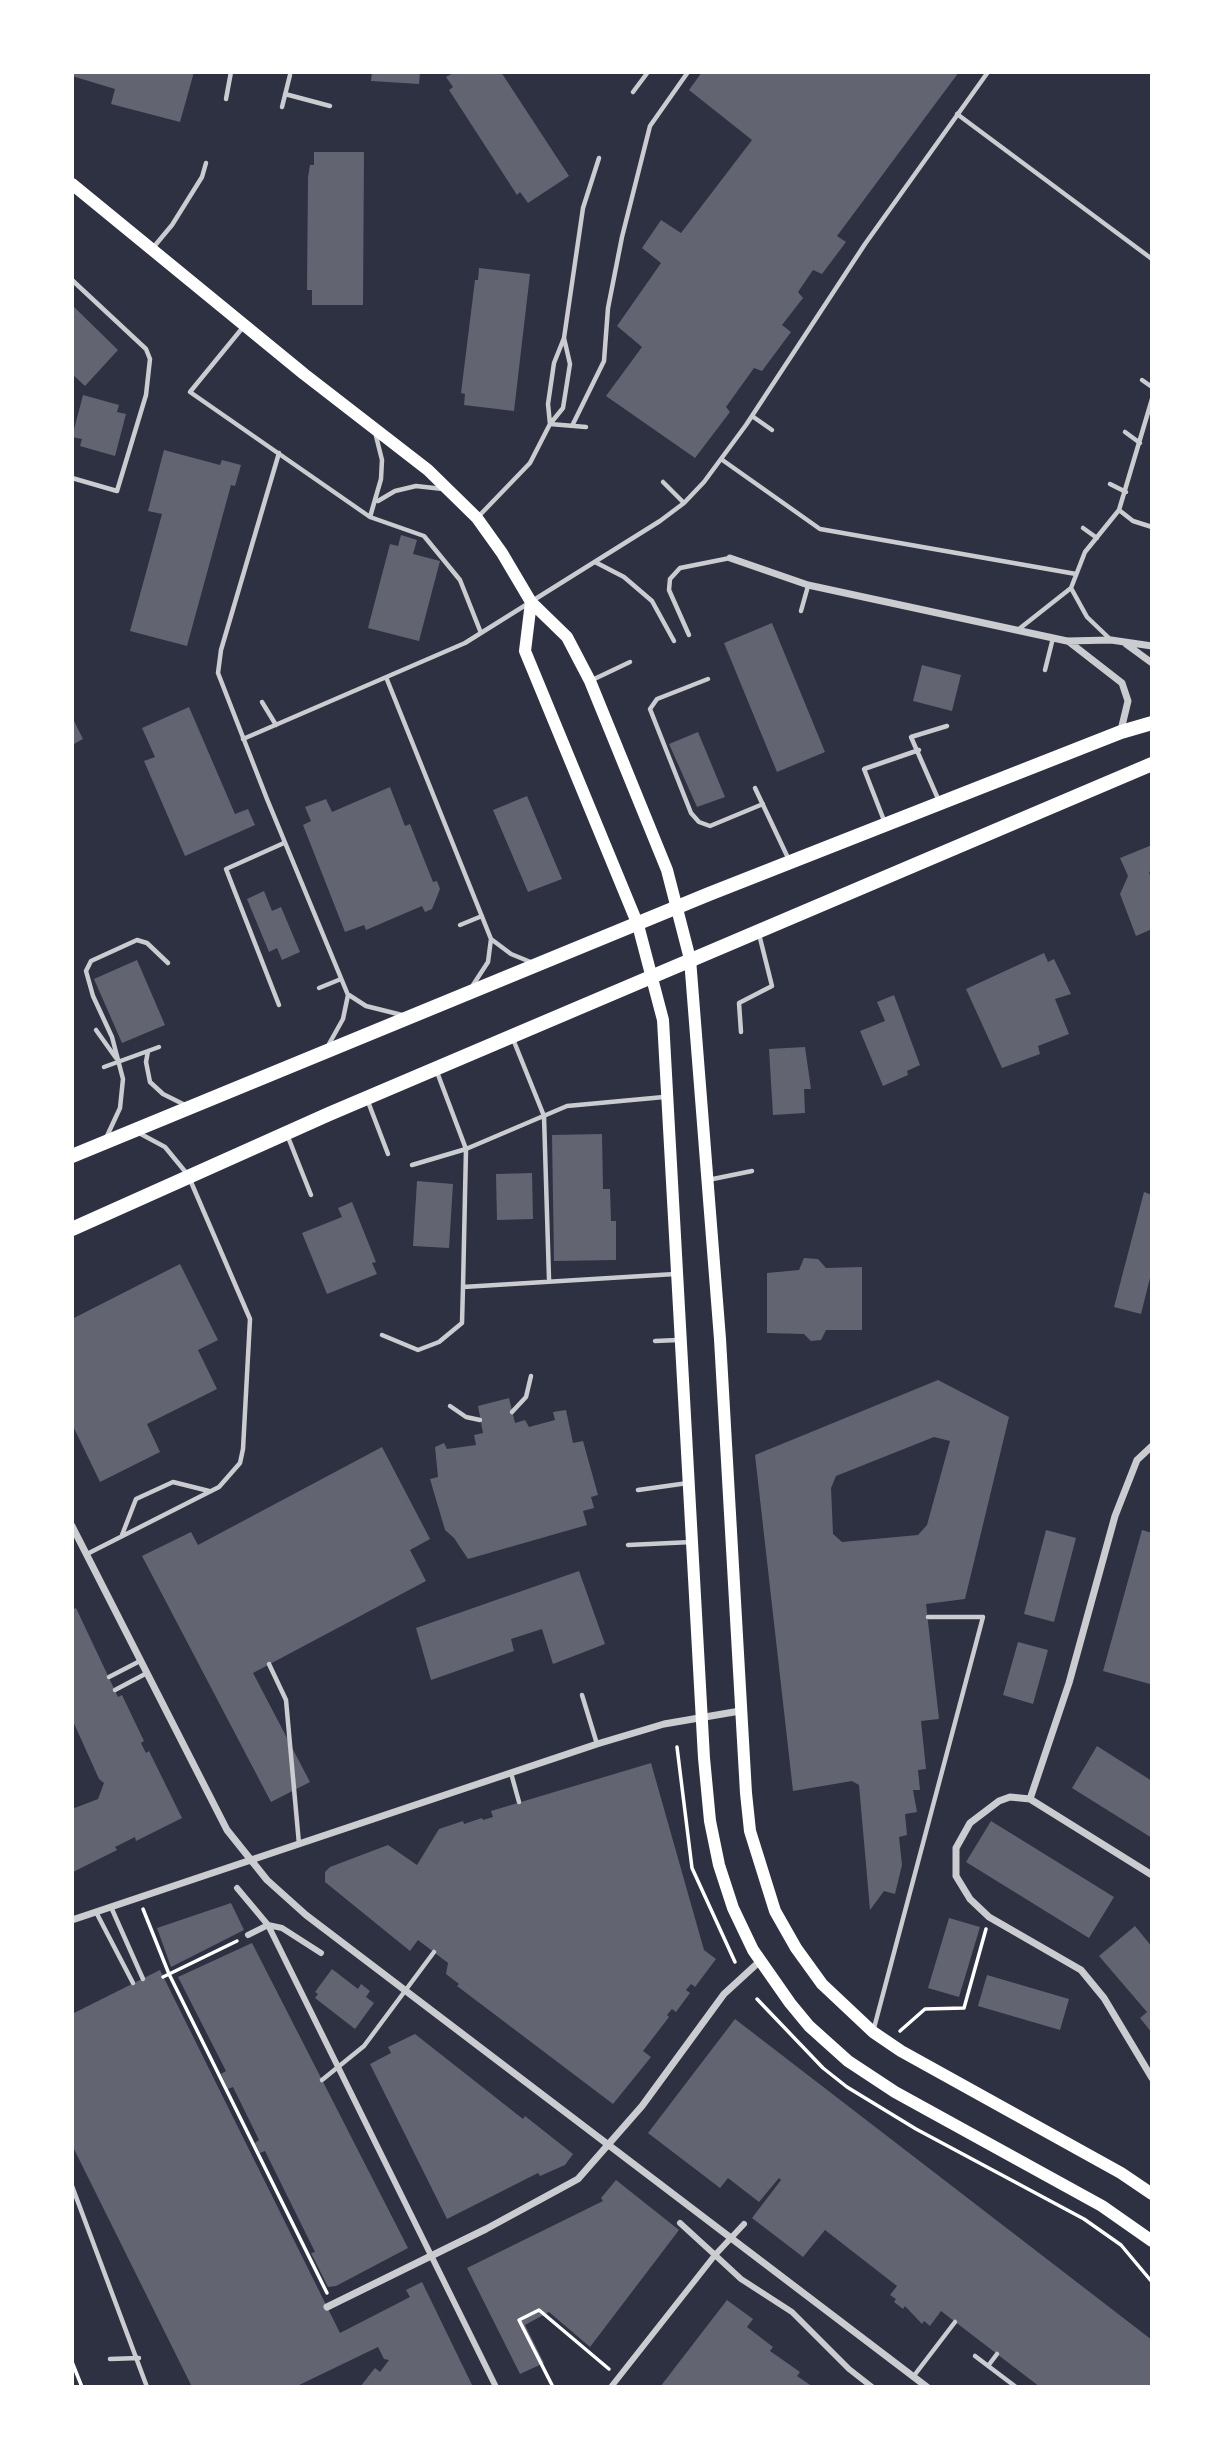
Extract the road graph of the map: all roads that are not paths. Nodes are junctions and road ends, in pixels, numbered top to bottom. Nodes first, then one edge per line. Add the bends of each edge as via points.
1 (232, 72) edge
2 (648, 72) edge
3 (688, 72) edge
4 (988, 72) edge
5 (290, 75) dead end
6 (633, 92) dead end
7 (285, 94) junction
8 (226, 99) dead end
9 (330, 106) dead end
10 (282, 107) dead end
11 (957, 114) junction
12 (599, 158) dead end
13 (206, 163) dead end
14 (72, 184) edge
15 (152, 250) junction
16 (1152, 259) edge
17 (72, 279) edge
18 (244, 325) junction
19 (564, 338) junction
20 (1142, 380) dead end
21 (1152, 387) edge
22 (1152, 399) edge
23 (752, 416) junction
24 (368, 423) junction
25 (550, 424) junction
26 (572, 426) junction
27 (586, 427) dead end
28 (772, 430) dead end
29 (1125, 432) dead end
30 (1140, 443) junction
31 (279, 453) junction
32 (721, 459) junction
33 (72, 478) edge
34 (663, 482) dead end
35 (1110, 484) dead end
36 (452, 492) junction
37 (1126, 492) junction
38 (377, 501) junction
39 (684, 503) junction
40 (1119, 510) junction
41 (370, 517) junction
42 (477, 518) junction
43 (1152, 527) edge
44 (1083, 528) dead end
45 (1097, 538) junction
46 (730, 558) joint
47 (594, 562) junction
48 (1076, 574) junction
49 (808, 585) junction
50 (1071, 589) junction
51 (531, 602) junction
52 (801, 611) dead end
53 (1017, 630) junction
54 (481, 633) junction
55 (689, 635) dead end
56 (1053, 638) junction
57 (1111, 640) junction
58 (1067, 641) junction
59 (1122, 641) junction
60 (674, 642) dead end
61 (1152, 646) edge
62 (630, 662) dead end
63 (1152, 663) edge
64 (1045, 670) dead end
65 (386, 677) junction
66 (708, 679) dead end
67 (590, 681) junction
68 (262, 702) dead end
69 (1152, 723) edge
70 (276, 725) junction
71 (947, 726) dead end
72 (1121, 732) junction
73 (243, 739) junction
74 (919, 750) junction
75 (1152, 764) edge
76 (755, 788) dead end
77 (939, 802) junction
78 (763, 804) junction
79 (885, 824) junction
80 (284, 844) junction
81 (790, 862) junction
82 (678, 908) junction
83 (482, 916) junction
84 (460, 925) dead end
85 (638, 925) junction
86 (758, 930) junction
87 (492, 939) junction
88 (690, 959) junction
89 (168, 963) dead end
90 (540, 965) junction
91 (653, 975) junction
92 (341, 979) junction
93 (319, 988) dead end
94 (348, 995) junction
95 (465, 996) junction
96 (279, 1005) dead end
97 (411, 1017) junction
98 (96, 1030) dead end
99 (741, 1032) dead end
100 (512, 1035) junction
101 (159, 1047) dead end
102 (148, 1051) junction
103 (322, 1054) junction
104 (118, 1062) junction
105 (104, 1067) dead end
106 (435, 1068) junction
107 (367, 1097) junction
108 (668, 1097) junction
109 (192, 1107) junction
110 (544, 1116) junction
111 (134, 1131) junction
112 (286, 1133) junction
113 (103, 1143) junction
114 (466, 1149) junction
115 (387, 1154) dead end
116 (72, 1156) edge
117 (412, 1165) dead end
118 (752, 1171) dead end
119 (188, 1175) junction
120 (707, 1180) junction
121 (311, 1195) dead end
122 (72, 1229) edge
123 (679, 1274) junction
124 (549, 1279) junction
125 (463, 1287) junction
126 (382, 1335) dead end
127 (683, 1340) junction
128 (655, 1341) dead end
129 (531, 1376) dead end
130 (450, 1406) dead end
131 (512, 1412) dead end
132 (480, 1420) dead end
133 (1152, 1446) edge
134 (689, 1483) junction
135 (638, 1490) dead end
136 (210, 1491) junction
137 (72, 1526) edge
138 (122, 1535) junction
139 (693, 1542) junction
140 (628, 1545) dead end
141 (86, 1555) junction
142 (928, 1617) dead end
143 (141, 1660) junction
144 (269, 1664) dead end
145 (147, 1673) junction
146 (109, 1677) dead end
147 (115, 1690) dead end
148 (582, 1695) dead end
149 (740, 1711) junction
150 (701, 1717) junction
151 (597, 1744) junction
152 (511, 1773) junction
153 (1030, 1799) junction
154 (519, 1802) dead end
155 (299, 1846) junction
156 (248, 1860) junction
157 (1152, 1875) edge
158 (237, 1888) dead end
159 (111, 1907) junction
160 (96, 1912) junction
161 (72, 1920) edge
162 (268, 1925) junction
163 (248, 1935) road end
164 (321, 1952) dead end
165 (434, 1952) dead end
166 (760, 1961) junction
167 (143, 1979) dead end
168 (133, 1983) dead end
169 (406, 1989) junction
170 (873, 2032) junction
171 (340, 2067) junction
172 (1152, 2078) edge
173 (322, 2080) dead end
174 (609, 2146) junction
175 (72, 2186) edge
176 (1152, 2194) edge
177 (680, 2224) dead end
178 (744, 2224) dead end
179 (730, 2239) junction
180 (1152, 2241) edge
181 (433, 2254) junction
182 (715, 2255) junction
183 (330, 2306) road end
184 (955, 2322) dead end
185 (997, 2354) dead end
186 (975, 2356) dead end
187 (139, 2358) junction
188 (110, 2359) dead end
189 (988, 2366) junction
190 (913, 2377) junction
191 (148, 2387) edge
192 (496, 2387) edge
193 (611, 2387) edge
194 (872, 2387) edge
195 (927, 2387) edge
196 (1016, 2387) edge

1 - 8 lane
2 - 6 lane
3 - 26 lane via 650,126 610,296 604,361
4 - 11 lane
5 - 7 lane
7 - 9 lane
7 - 10 lane
11 - 16 lane
11 - 23 lane
12 - 19 lane via 583,208
13 - 15 lane via 202,177
14 - 15 main road
15 - 18 main road
17 - 33 lane via 146,349 150,359 146,395 117,491
18 - 24 main road
18 - 31 lane via 190,392
19 - 25 lane via 554,363
19 - 25 lane via 570,364 563,408
20 - 21 lane
22 - 30 lane
23 - 28 lane
23 - 32 lane
24 - 36 main road
24 - 38 lane via 382,460
25 - 26 lane
25 - 42 lane via 530,463
26 - 27 lane
29 - 30 lane
30 - 37 lane
31 - 41 lane
31 - 73 lane via 218,662
32 - 39 lane
32 - 48 lane via 820,528
34 - 39 lane
35 - 37 lane
36 - 38 lane via 416,486
36 - 42 main road
37 - 40 lane
38 - 41 lane
39 - 47 lane
40 - 43 lane
40 - 45 lane
41 - 54 lane via 424,536 460,580
42 - 51 main road
44 - 45 lane
45 - 48 lane
46 - 49 street
46 - 55 lane via 680,568 670,579 669,590
47 - 51 lane
47 - 60 lane via 624,577 652,601
48 - 50 lane
49 - 52 lane
49 - 53 street
50 - 53 lane
50 - 57 lane via 1087,617
51 - 54 lane
51 - 67 main road via 567,637
51 - 85 main road via 525,651
53 - 56 street
54 - 65 lane
56 - 58 street
56 - 64 lane
57 - 58 street
57 - 59 street
58 - 72 street via 1122,683 1128,701
59 - 61 street
59 - 63 street
62 - 67 lane
65 - 70 lane
65 - 83 lane
66 - 78 lane via 657,699 650,709 691,813 710,826
67 - 82 main road
68 - 70 lane
69 - 72 main road
70 - 73 lane
71 - 74 lane via 911,737
72 - 77 main road
73 - 80 lane
74 - 77 lane
74 - 79 lane via 864,769
75 - 86 main road
76 - 78 lane
77 - 79 main road
78 - 81 lane
79 - 81 main road
80 - 92 lane
80 - 96 lane via 226,869
81 - 82 main road
82 - 85 main road
82 - 88 main road
83 - 84 lane
83 - 87 lane
85 - 90 main road
85 - 91 main road
86 - 88 main road
86 - 99 lane via 772,986 739,1003
87 - 90 lane via 511,954
87 - 95 lane via 488,961
88 - 91 main road
88 - 120 main road
89 - 104 lane via 147,943 137,940 91,961 86,971
90 - 95 main road
91 - 100 main road
91 - 108 main road via 663,1020
92 - 93 lane
92 - 94 lane
94 - 97 lane via 366,1006
94 - 103 lane via 343,1019
95 - 97 main road
97 - 103 main road
98 - 104 lane
100 - 106 main road
100 - 110 lane
101 - 102 lane
102 - 104 lane
102 - 109 lane via 150,1082
103 - 109 main road
104 - 105 lane
104 - 113 lane via 122,1100
106 - 107 main road
106 - 114 lane
107 - 112 main road
107 - 115 lane
108 - 110 lane via 567,1106
108 - 123 main road
109 - 111 main road
110 - 114 lane
110 - 124 lane
111 - 113 main road
111 - 119 lane via 165,1147
112 - 119 main road
112 - 121 lane
113 - 116 main road
114 - 117 lane
114 - 125 lane
118 - 120 lane
119 - 122 main road
119 - 136 lane via 242,1294 252,1332 240,1463 228,1480
120 - 149 main road
123 - 124 lane
123 - 127 main road
124 - 125 lane
125 - 126 lane via 462,1323 439,1342 418,1350
127 - 128 lane
127 - 134 main road
129 - 131 lane via 526,1398
130 - 132 lane
133 - 153 street via 1137,1460 1115,1516 1069,1682
134 - 135 lane
134 - 139 main road
136 - 138 lane
136 - 138 lane via 173,1482 136,1499
137 - 141 street
138 - 141 lane
139 - 140 lane
139 - 150 main road
141 - 143 street
142 - 170 lane via 983,1617
143 - 145 street
143 - 146 lane
144 - 155 lane via 286,1700
145 - 147 lane
145 - 156 street via 226,1830
148 - 151 lane
149 - 150 street
149 - 170 main road via 750,1831 775,1911 822,1983
150 - 151 street
150 - 166 main road via 710,1821 719,1865 733,1908
151 - 152 street
152 - 154 lane
152 - 155 street
153 - 157 street
153 - 172 street via 1010,1797 988,1807 970,1823 956,1848 956,1876 970,1899 989,1917 1082,1969
155 - 156 street
156 - 159 street
156 - 169 street via 306,1915
158 - 162 street
159 - 160 street
159 - 167 lane
160 - 161 street
160 - 168 lane
162 - 163 street
162 - 164 street via 282,1928
162 - 171 street
165 - 169 lane
166 - 174 street via 724,1994
166 - 180 main road via 808,2026 870,2076 1102,2206
169 - 171 lane via 364,2046
169 - 174 street
170 - 176 main road
171 - 173 lane
171 - 181 street
174 - 179 street
174 - 181 street via 578,2179
175 - 187 lane
177 - 182 street
178 - 179 street
179 - 182 street
179 - 190 street
181 - 183 street
181 - 192 street
182 - 193 street
182 - 194 street via 741,2279 792,2312
184 - 190 lane
185 - 189 lane
186 - 189 lane
187 - 188 lane
187 - 191 lane
189 - 196 lane
190 - 195 street

